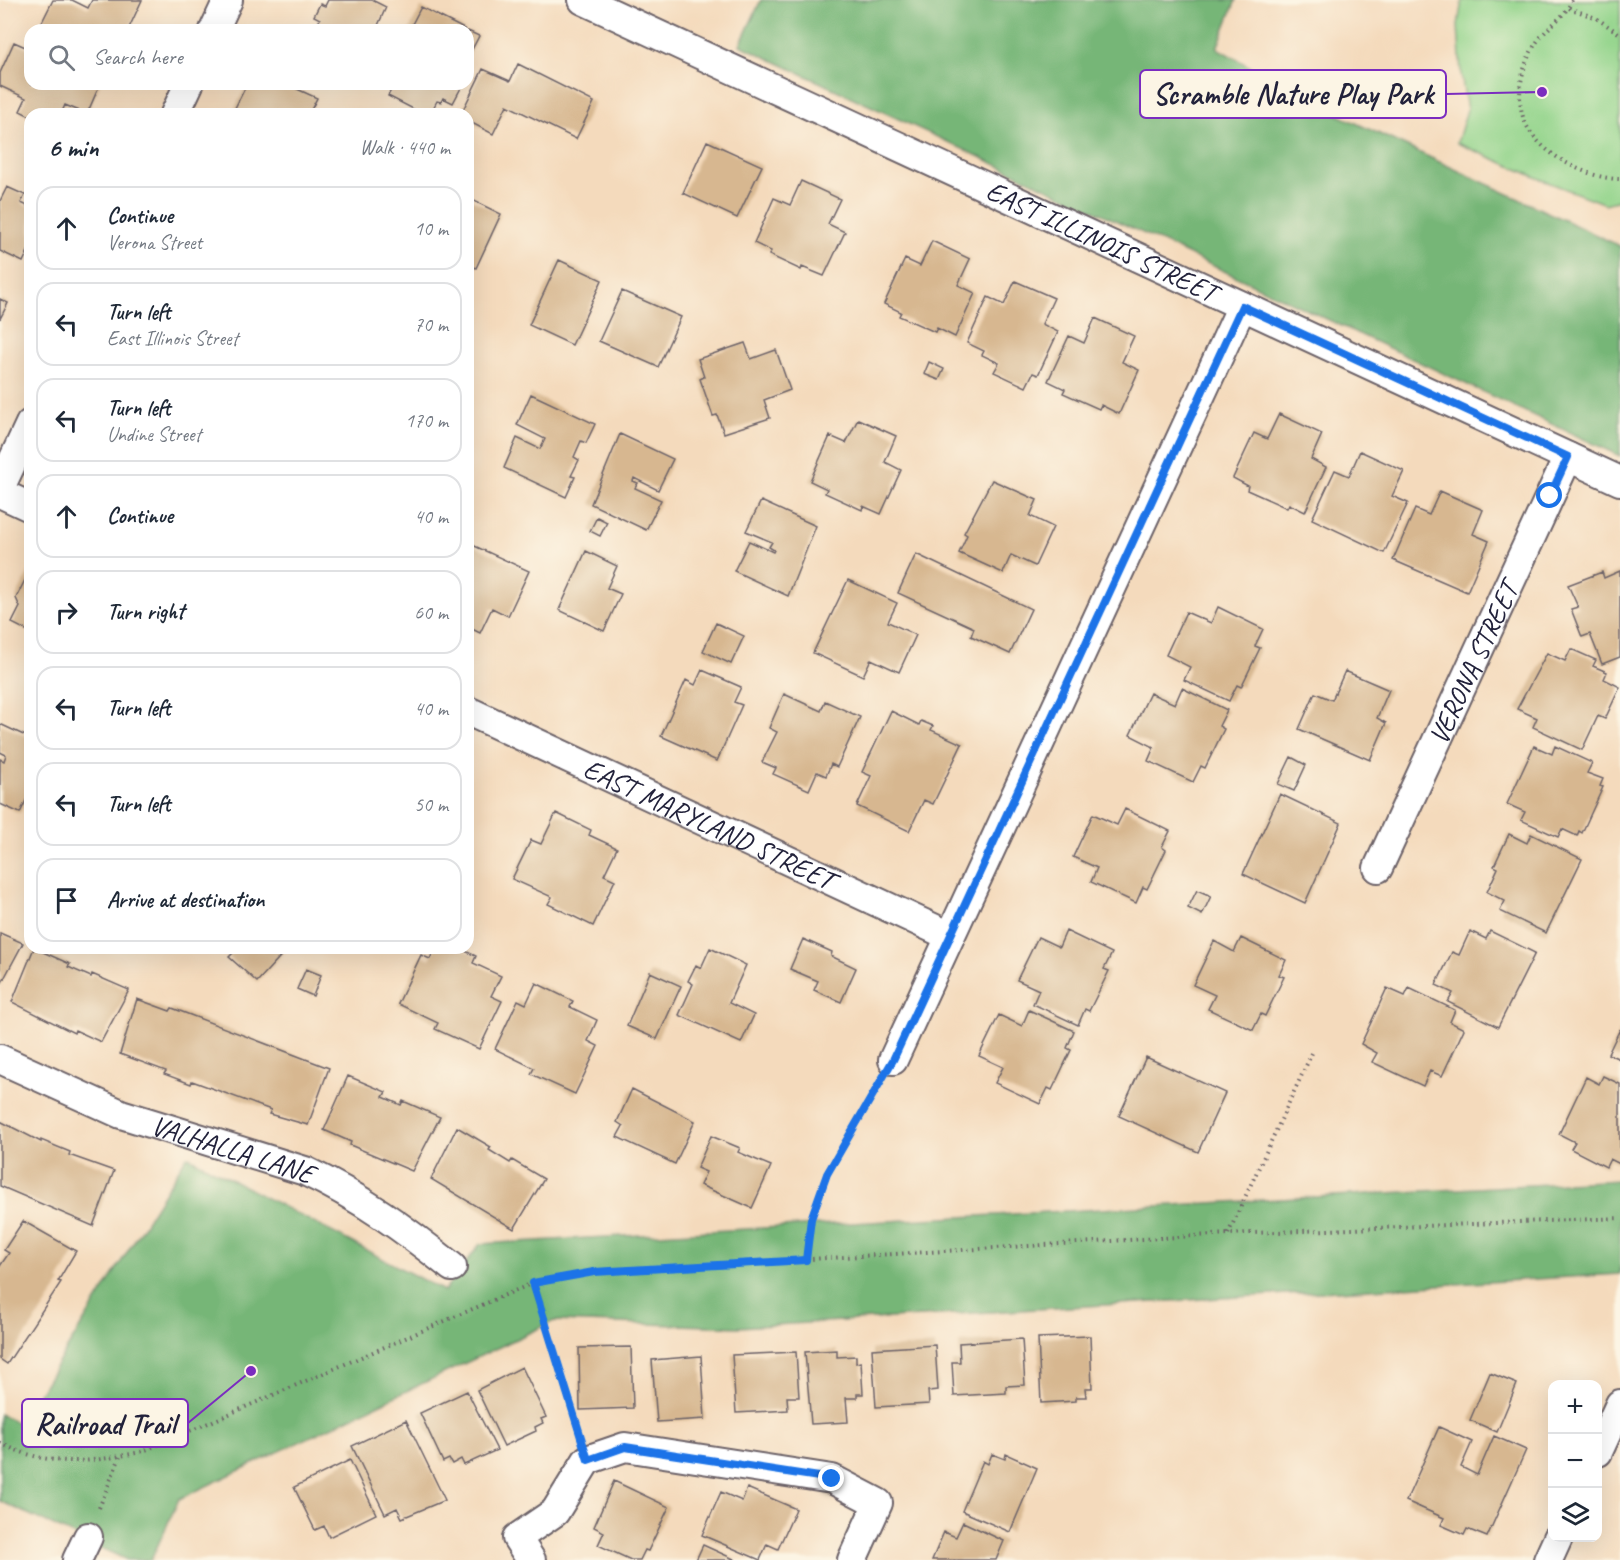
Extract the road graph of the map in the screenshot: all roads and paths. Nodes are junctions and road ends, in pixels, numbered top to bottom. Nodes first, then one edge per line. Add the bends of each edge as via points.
1 (228, 0) edge
2 (583, 0) edge
3 (1572, 0) edge
4 (1569, 8) junction
5 (217, 24) edge
6 (1620, 34) edge
7 (186, 90) edge
8 (177, 108) edge
9 (1620, 179) edge
10 (1242, 306) junction
11 (24, 437) edge
12 (1568, 457) junction
13 (1620, 481) edge
14 (0, 488) edge
15 (0, 493) edge
16 (24, 504) edge
17 (474, 714) edge
18 (1378, 868) dead end
19 (950, 936) junction
20 (1312, 1053) dead end
21 (0, 1059) edge
22 (893, 1060) joint
23 (1620, 1218) edge
24 (1228, 1234) junction
25 (806, 1260) junction
26 (452, 1267) dead end
27 (533, 1283) junction
28 (1620, 1404) edge
29 (0, 1443) edge
30 (1602, 1443) edge
31 (120, 1456) junction
32 (588, 1460) junction
33 (1556, 1542) edge
34 (82, 1548) edge
35 (524, 1549) edge
36 (852, 1560) edge
37 (1548, 1560) edge

1 - 5 street
2 - 10 street, EAST ILLINOIS STREET
3 - 4 path
4 - 6 path via 1596,18
4 - 9 path via 1545,28 1525,64 1520,93 1522,115 1552,155 1602,179
7 - 8 street
10 - 12 street, EAST ILLINOIS STREET
10 - 19 street
11 - 14 street
12 - 13 street, EAST ILLINOIS STREET
12 - 18 street, VERONA STREET
15 - 16 street
17 - 19 street, EAST MARYLAND STREET
19 - 22 street
20 - 24 path
21 - 26 street, VALHALLA LANE via 121,1114 314,1175 390,1219
22 - 25 path via 827,1174 811,1219
23 - 24 path
24 - 25 path
25 - 27 path via 594,1272
27 - 31 path via 141,1452
27 - 32 path
28 - 30 street
29 - 31 path via 51,1462
31 - 34 path
32 - 35 street via 555,1512
32 - 36 street via 625,1447 832,1479 878,1503
33 - 37 street

